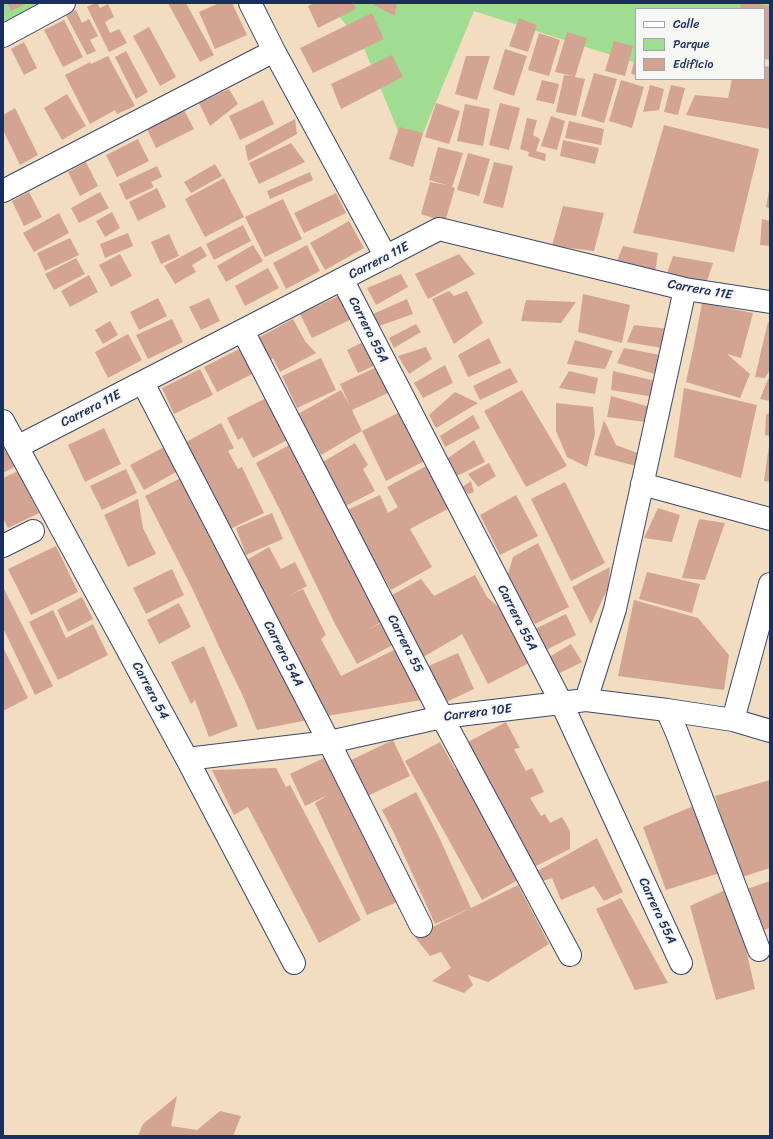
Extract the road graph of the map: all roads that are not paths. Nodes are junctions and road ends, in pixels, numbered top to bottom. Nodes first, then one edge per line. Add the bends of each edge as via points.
1 (64, 3) edge
2 (250, 3) edge
3 (3, 36) edge
4 (274, 51) junction
5 (3, 191) edge
6 (386, 257) junction
7 (342, 279) junction
8 (685, 289) junction
9 (770, 302) edge
10 (243, 331) junction
11 (143, 382) junction
12 (3, 421) edge
13 (17, 447) junction
14 (642, 484) junction
15 (770, 519) edge
16 (33, 531) dead end
17 (3, 546) edge
18 (770, 584) edge
19 (586, 700) junction
20 (562, 704) junction
21 (667, 710) junction
22 (442, 717) junction
23 (733, 720) junction
24 (770, 731) edge
25 (329, 742) junction
26 (187, 760) junction
27 (421, 926) dead end
28 (759, 950) dead end
29 (570, 955) dead end
30 (294, 963) dead end
31 (681, 963) dead end

1 - 3 street
2 - 4 street
4 - 5 street
4 - 6 street
6 - 7 street, Carrera 11E
6 - 8 street, Carrera 11E via 439,229
7 - 10 street, Carrera 11E
7 - 20 street, Carrera 55A
8 - 9 street, Carrera 11E
8 - 14 street
10 - 11 street, Carrera 11E
10 - 22 street, Carrera 55
11 - 13 street, Carrera 11E
11 - 25 street, Carrera 54A
12 - 13 street, Carrera 54
13 - 26 street, Carrera 54
14 - 15 street
14 - 19 street via 615,609
16 - 17 street
18 - 23 street
19 - 20 street, Carrera 10E
19 - 21 street, Carrera 10E
20 - 22 street, Carrera 10E
20 - 31 street, Carrera 55A
21 - 23 street, Carrera 10E
21 - 28 street
22 - 25 street, Carrera 10E
22 - 29 street, Carrera 55
23 - 24 street, Carrera 10E
25 - 26 street, Carrera 10E
25 - 27 street, Carrera 54A
26 - 30 street, Carrera 54

